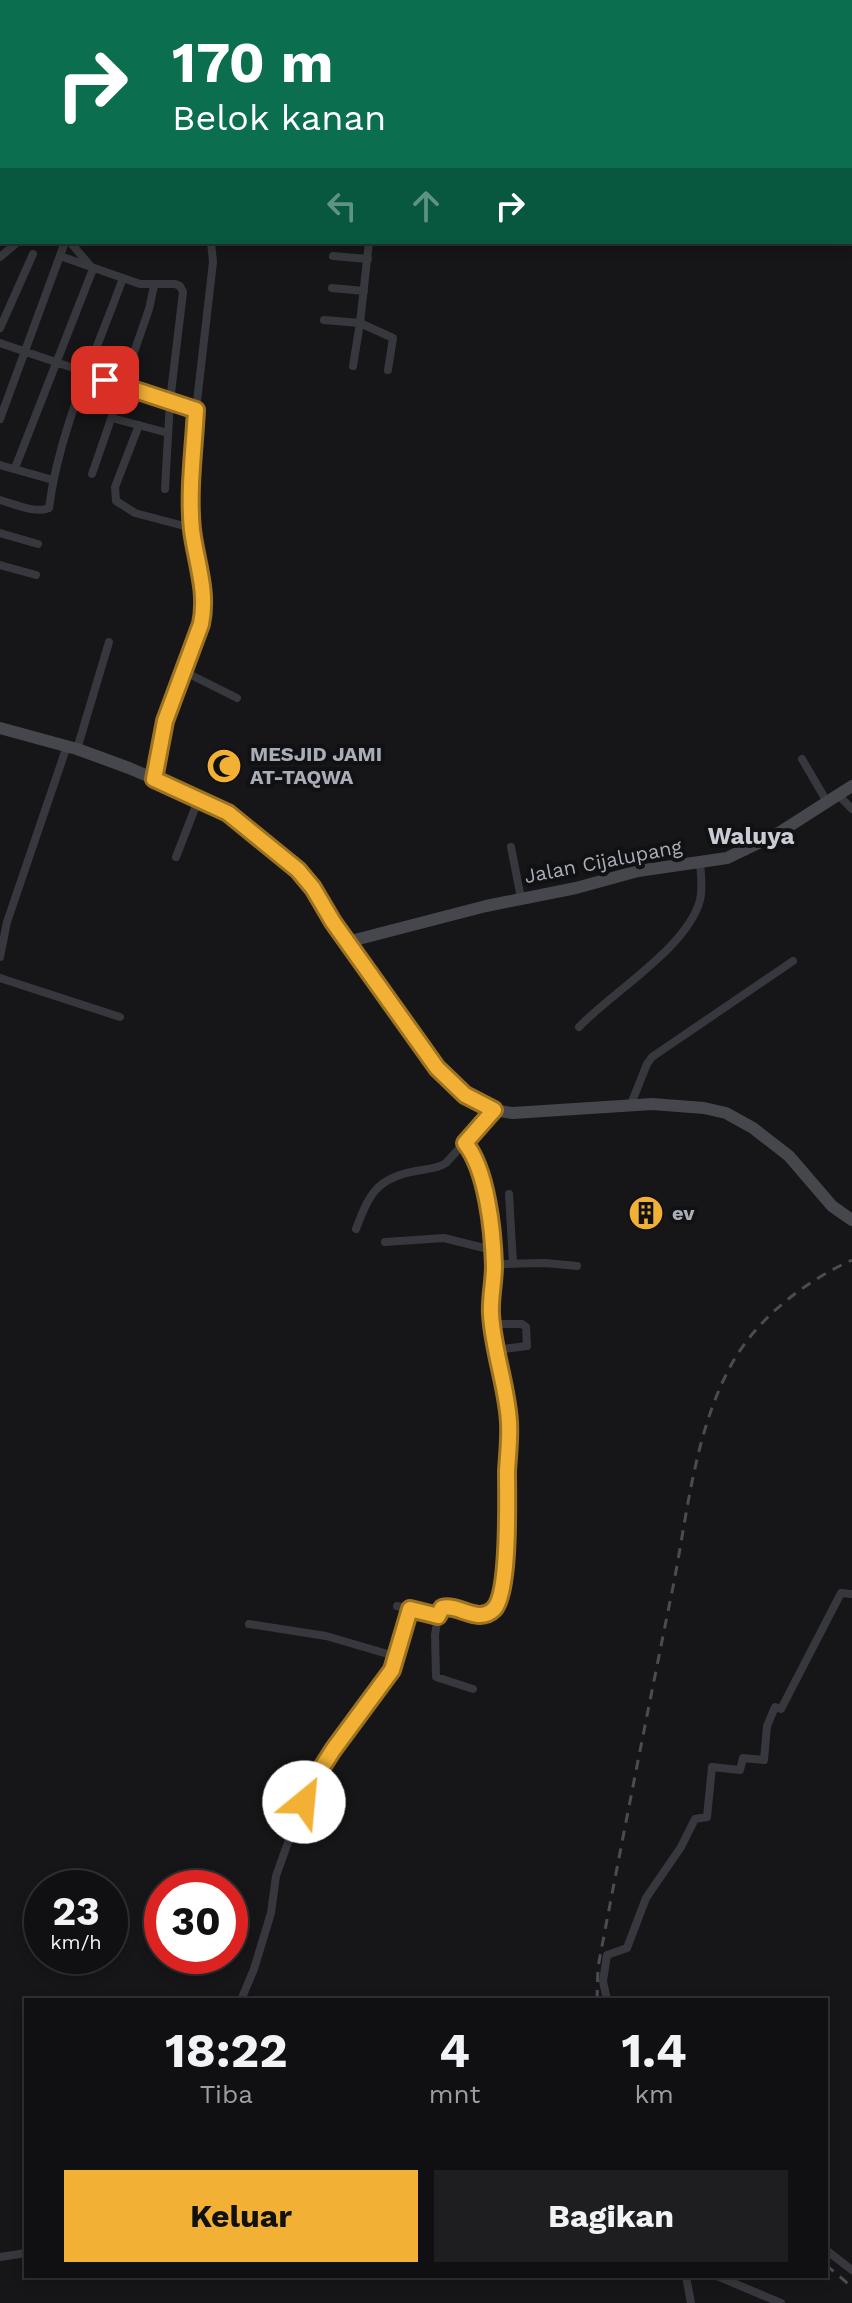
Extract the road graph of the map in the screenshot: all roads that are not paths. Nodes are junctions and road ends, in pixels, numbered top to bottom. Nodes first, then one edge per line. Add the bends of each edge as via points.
1 (16, 244) edge
2 (67, 244) edge
3 (70, 244) edge
4 (211, 244) edge
5 (369, 244) edge
6 (33, 254) dead end
7 (60, 256) junction
8 (333, 256) dead end
9 (0, 257) edge
10 (368, 259) junction
11 (93, 269) junction
12 (123, 278) junction
13 (154, 286) junction
14 (332, 288) dead end
15 (364, 291) junction
16 (324, 320) dead end
17 (360, 323) junction
18 (0, 328) edge
19 (0, 343) edge
20 (25, 352) junction
21 (56, 363) junction
22 (353, 366) dead end
23 (388, 370) dead end
24 (87, 374) junction
25 (123, 386) junction
26 (170, 401) junction
27 (196, 410) junction
28 (112, 418) junction
29 (0, 419) edge
30 (139, 425) junction
31 (168, 433) junction
32 (0, 465) edge
33 (15, 468) junction
34 (92, 474) dead end
35 (53, 480) junction
36 (165, 489) dead end
37 (0, 500) edge
38 (192, 528) junction
39 (0, 533) edge
40 (38, 544) dead end
41 (0, 565) edge
42 (36, 575) dead end
43 (109, 642) dead end
44 (183, 671) junction
45 (237, 698) dead end
46 (0, 728) edge
47 (72, 748) junction
48 (802, 759) dead end
49 (154, 779) junction
50 (852, 786) edge
51 (831, 797) junction
52 (199, 798) junction
53 (852, 809) edge
54 (511, 847) dead end
55 (176, 857) dead end
56 (700, 862) junction
57 (521, 898) junction
58 (4, 920) edge
59 (347, 942) junction
60 (0, 957) edge
61 (793, 961) dead end
62 (0, 978) edge
63 (120, 1017) dead end
64 (579, 1027) dead end
65 (631, 1104) junction
66 (494, 1110) junction
67 (465, 1143) junction
68 (509, 1194) dead end
69 (852, 1220) edge
70 (356, 1229) dead end
71 (385, 1242) dead end
72 (492, 1250) junction
73 (494, 1264) junction
74 (513, 1264) junction
75 (577, 1266) dead end
76 (492, 1324) junction
77 (495, 1350) junction
78 (852, 1594) edge
79 (397, 1606) dead end
80 (410, 1609) junction
81 (438, 1616) junction
82 (249, 1624) dead end
83 (398, 1657) junction
84 (473, 1689) dead end
85 (242, 1998) edge
86 (607, 1998) edge
87 (828, 2252) edge
88 (24, 2253) edge
89 (0, 2257) edge
90 (852, 2270) edge
91 (686, 2278) edge
92 (722, 2278) edge
93 (691, 2303) edge
94 (781, 2303) edge

1 - 9 street
2 - 7 street
3 - 11 street
4 - 27 street
5 - 10 street
6 - 18 street
7 - 11 street
7 - 20 street
8 - 10 street
10 - 15 street
11 - 12 street
11 - 21 street
12 - 13 street
12 - 24 street
13 - 25 street
13 - 26 street via 175,284 183,292
14 - 15 street
15 - 17 street
16 - 17 street
17 - 22 street
17 - 23 street via 393,338
19 - 20 street
20 - 21 street
20 - 29 street
21 - 24 street
21 - 33 street
24 - 25 street
24 - 35 street
25 - 26 street
25 - 28 street
26 - 27 street
26 - 31 street
27 - 38 street
28 - 30 street
28 - 34 street
30 - 31 street
30 - 38 street via 115,487 116,501 143,516
31 - 36 street
32 - 33 street
33 - 35 street
35 - 37 street via 47,510
38 - 44 street via 204,609
39 - 40 street
41 - 42 street
43 - 47 street
44 - 45 street
44 - 49 street via 165,721
46 - 47 street
47 - 49 street
47 - 58 street
48 - 51 street
49 - 52 street
50 - 51 street, Jalan Cijalupang
51 - 53 street
51 - 56 street, Jalan Cijalupang via 758,844 727,858
52 - 55 street
52 - 59 street via 235,818 298,870
54 - 57 street
56 - 57 street, Jalan Cijalupang
56 - 64 street via 700,901 683,931
57 - 59 street, Jalan Cijalupang
58 - 60 street
59 - 66 street via 437,1068 465,1095
61 - 65 street via 649,1060
62 - 63 street
65 - 66 street via 541,1112
65 - 69 street via 704,1108 742,1121 789,1156 832,1206
66 - 67 street
67 - 70 street via 443,1166 378,1186
67 - 72 street via 486,1200
68 - 74 street
71 - 72 street via 444,1238
72 - 73 street
73 - 74 street
73 - 76 street
74 - 75 street
76 - 77 street
76 - 77 street via 526,1327 527,1346
77 - 81 street via 509,1420 501,1595 488,1613 446,1607
78 - 86 street via 841,1593 781,1709 775,1707 764,1760 743,1758 740,1770 712,1767 707,1817 695,1819 646,1898 627,1948 608,1954 603,1981
79 - 80 street
80 - 81 street
80 - 83 street
81 - 84 street via 436,1677
82 - 83 street via 326,1636
83 - 85 street via 312,1783 283,1854 271,1913
87 - 90 street
88 - 89 street
91 - 93 street
92 - 94 street

